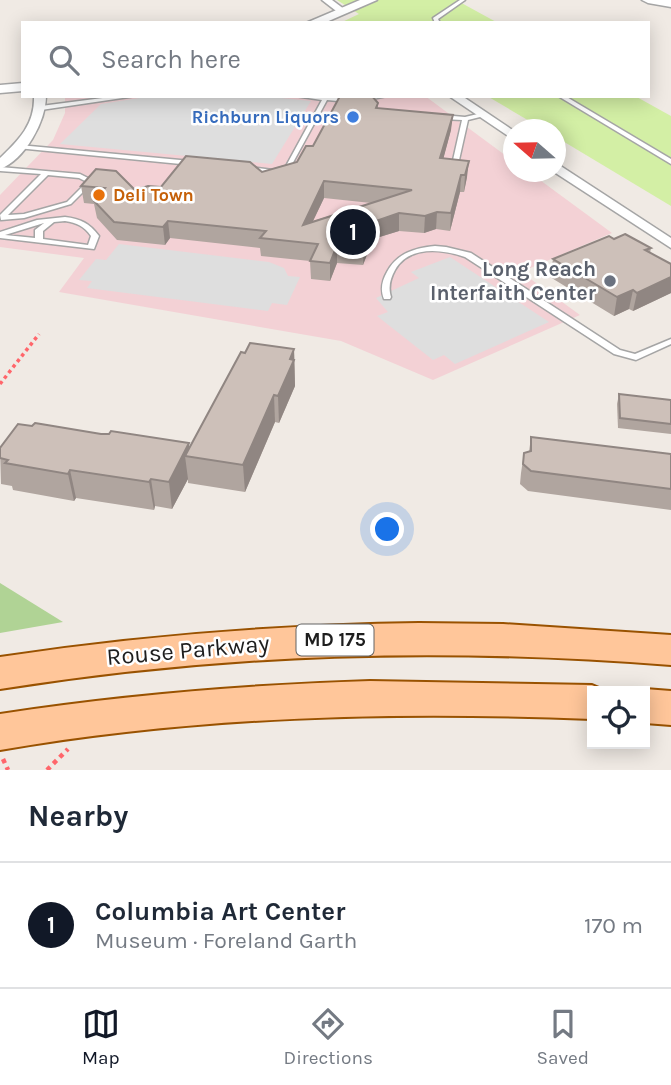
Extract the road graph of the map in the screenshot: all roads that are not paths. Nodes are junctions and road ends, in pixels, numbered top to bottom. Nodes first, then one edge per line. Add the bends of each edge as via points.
1 (326, 0) edge
2 (371, 0) edge
3 (463, 0) edge
4 (648, 0) edge
5 (671, 3) edge
6 (343, 12) junction
7 (319, 21) edge
8 (436, 21) edge
9 (21, 87) edge
10 (0, 89) edge
11 (103, 98) edge
12 (321, 98) edge
13 (372, 98) edge
14 (457, 98) edge
15 (564, 98) edge
16 (366, 99) junction
17 (41, 102) edge
18 (377, 106) edge
19 (482, 115) junction
20 (439, 117) edge
21 (465, 119) junction
22 (503, 130) edge
23 (19, 147) junction
24 (671, 162) edge
25 (205, 165) edge
26 (0, 167) edge
27 (246, 169) edge
28 (453, 172) edge
29 (46, 173) junction
30 (566, 174) edge
31 (1, 218) edge
32 (54, 219) junction
33 (0, 235) edge
34 (39, 241) junction
35 (671, 244) edge
36 (387, 296) dead end
37 (671, 341) edge
38 (671, 650) edge
39 (0, 673) edge
40 (587, 702) edge
41 (650, 706) edge
42 (671, 708) edge
43 (1, 744) edge

1 - 6 street
2 - 6 street
3 - 8 lane via 438,15
4 - 5 street
6 - 7 street
9 - 10 street
11 - 17 lane
12 - 16 lane
12 - 27 lane via 288,167 272,172
13 - 16 lane
14 - 19 street
15 - 24 lane
16 - 18 lane
17 - 23 street via 37,121
19 - 21 lane
19 - 22 street
20 - 21 lane
21 - 28 lane
23 - 25 lane
23 - 26 street
26 - 29 lane
29 - 31 lane
29 - 31 lane via 91,181 69,203
30 - 35 street
32 - 33 lane
32 - 34 lane via 40,230
32 - 34 lane via 86,224 95,236 91,247
33 - 34 lane
36 - 37 lane via 391,270 404,255 428,248 457,250 617,352 636,357
38 - 39 main road, Rouse Parkway / MD 175 via 501,639 302,640 172,649
40 - 43 main road via 305,700 167,709
41 - 42 main road

